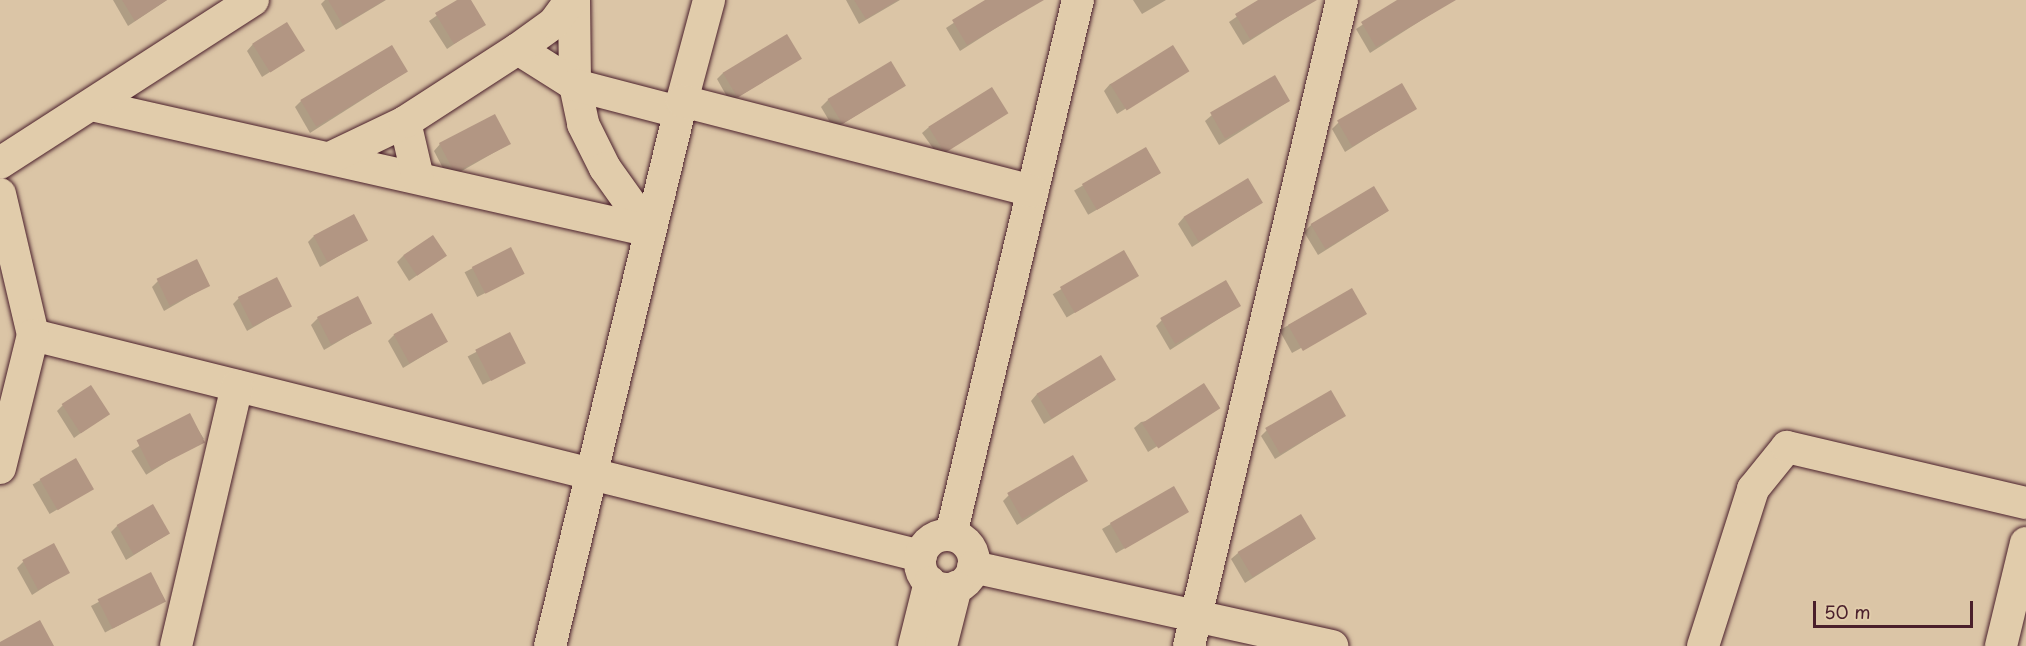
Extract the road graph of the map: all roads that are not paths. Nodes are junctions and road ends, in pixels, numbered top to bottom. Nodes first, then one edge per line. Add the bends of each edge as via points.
1 (253, 0) edge
2 (572, 0) edge
3 (709, 0) edge
4 (1078, 0) edge
5 (1342, 0) edge
6 (518, 49) junction
7 (575, 85) junction
8 (91, 105) junction
9 (680, 106) junction
10 (405, 122) junction
11 (330, 158) junction
12 (0, 163) edge
13 (418, 178) junction
14 (1033, 191) junction
15 (0, 194) edge
16 (650, 231) junction
17 (33, 336) junction
18 (237, 386) junction
19 (0, 468) edge
20 (592, 474) junction
21 (2026, 503) edge
22 (2026, 543) edge
23 (945, 573) junction
24 (1196, 616) junction
25 (176, 646) edge
26 (550, 646) edge
27 (914, 646) edge
28 (941, 646) edge
29 (1189, 646) edge
30 (1332, 646) edge
31 (1703, 646) edge
32 (2001, 646) edge

1 - 8 street
2 - 6 street via 554,23
2 - 7 street
3 - 9 street
4 - 14 street
5 - 24 street
6 - 7 street
6 - 10 street
7 - 9 street
7 - 16 street via 583,124 605,168
8 - 11 street
8 - 12 street
9 - 14 street
9 - 16 street
10 - 11 street
10 - 13 street
11 - 13 street
13 - 16 street
14 - 23 street via 951,535 966,542
15 - 17 street
16 - 20 street
17 - 18 street
17 - 19 street
18 - 20 street
18 - 25 street
20 - 23 street
20 - 26 street
21 - 31 street via 1787,447 1753,489
22 - 32 street
23 - 24 street
23 - 27 street
23 - 28 street
24 - 29 street
24 - 30 street

